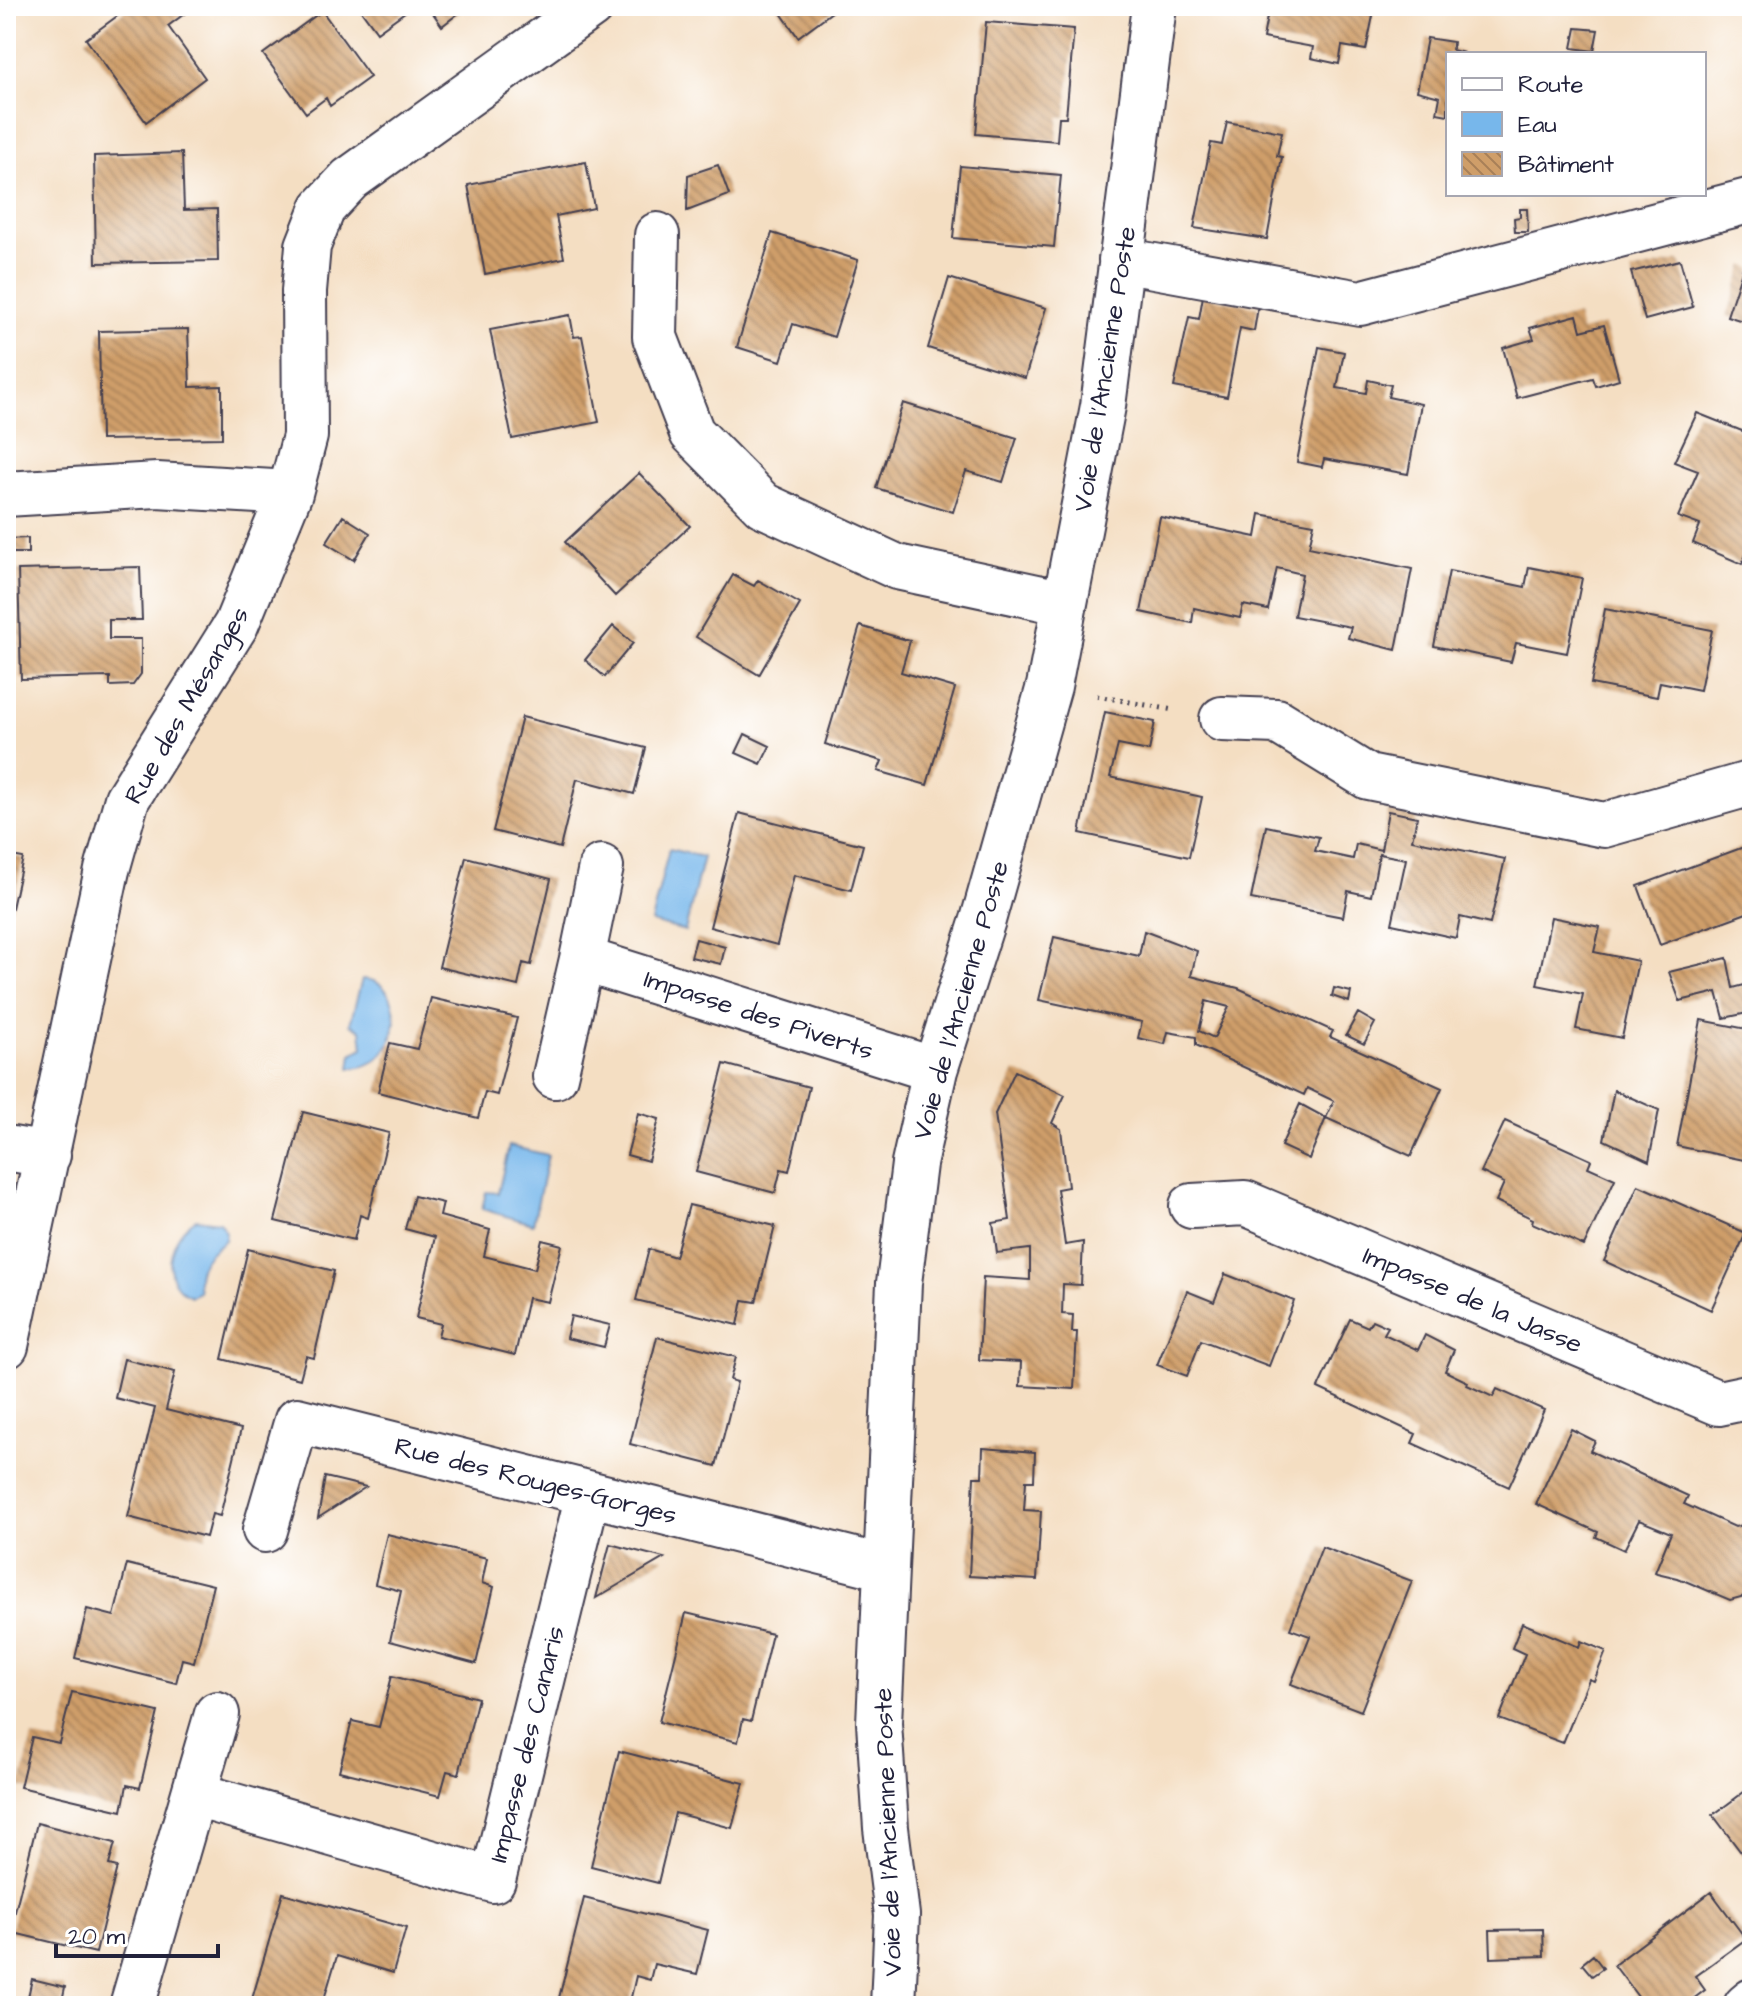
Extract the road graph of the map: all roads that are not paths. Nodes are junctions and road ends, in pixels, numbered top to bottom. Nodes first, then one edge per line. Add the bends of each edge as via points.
1 (591, 6) edge
2 (1154, 6) edge
3 (1752, 200) edge
4 (657, 235) dead end
5 (1121, 260) junction
6 (290, 493) junction
7 (6, 494) edge
8 (1065, 603) junction
9 (1222, 719) road end
10 (1752, 783) edge
11 (601, 867) dead end
12 (582, 959) junction
13 (935, 1070) junction
14 (555, 1076) dead end
15 (27, 1151) edge
16 (1192, 1206) dead end
17 (6, 1346) edge
18 (1752, 1396) edge
19 (588, 1494) junction
20 (265, 1530) dead end
21 (886, 1568) junction
22 (217, 1714) dead end
23 (196, 1795) junction
24 (1752, 2001) edge
25 (132, 2006) edge
26 (893, 2006) edge
27 (1746, 2006) edge

1 - 6 street, Rue des Mésanges via 350,179 323,208 308,246 305,436
2 - 5 street, Voie de l'Ancienne Poste
3 - 5 street via 1360,303
4 - 8 street via 655,337 692,433 763,505 897,567
5 - 8 street, Voie de l'Ancienne Poste via 1103,406
6 - 7 street via 157,485
6 - 15 street, Rue des Mésanges via 236,625 127,799
8 - 13 street, Voie de l'Ancienne Poste via 1049,686
9 - 10 street via 1277,721 1368,777 1604,825
11 - 12 street
12 - 13 street, Impasse des Piverts
12 - 14 street
13 - 21 street, Voie de l'Ancienne Poste via 914,1164 899,1283
15 - 17 street, Rue des Mésanges
16 - 18 street, Impasse de la Jasse via 1245,1203 1719,1403
19 - 20 street, Rue des Rouges-Gorges via 297,1420
19 - 21 street, Rue des Rouges-Gorges
19 - 23 street, Impasse des Canaris via 493,1880
21 - 26 street, Voie de l'Ancienne Poste via 879,1723 897,1915
22 - 23 street
23 - 25 street
24 - 27 street

